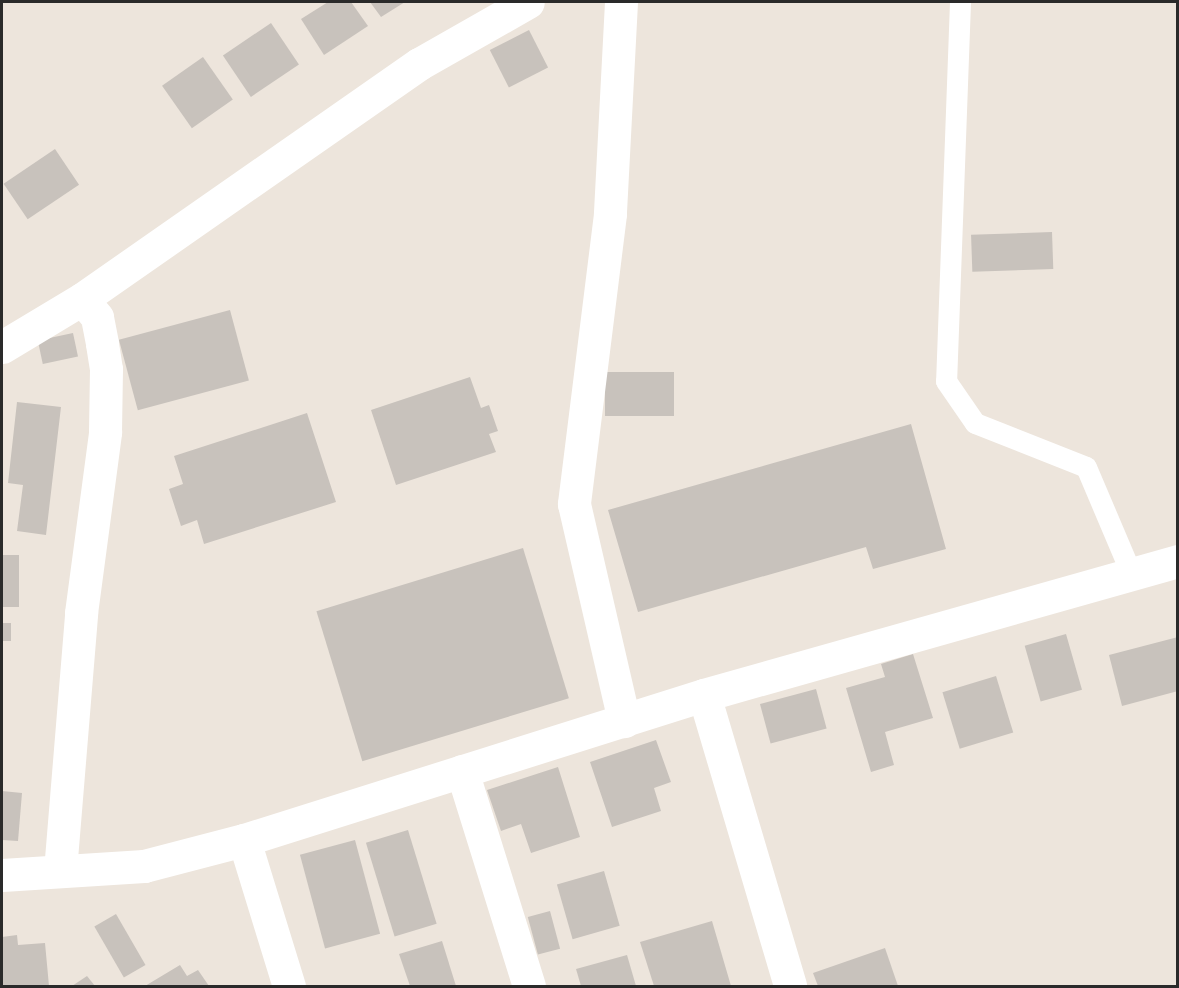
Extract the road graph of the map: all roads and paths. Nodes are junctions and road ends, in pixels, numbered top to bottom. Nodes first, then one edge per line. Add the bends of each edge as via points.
1 (528, 2) edge
2 (621, 2) edge
3 (960, 2) edge
4 (82, 299) junction
5 (2, 347) edge
6 (1178, 561) edge
7 (1131, 573) junction
8 (704, 695) junction
9 (624, 721) junction
10 (462, 771) junction
11 (244, 840) junction
12 (60, 871) junction
13 (2, 875) edge
14 (289, 987) edge
15 (529, 987) edge
16 (790, 987) edge

1 - 4 street via 420,64
2 - 9 street via 610,214 574,504
3 - 7 lane via 946,381 975,423 1086,467
4 - 5 street
4 - 12 street via 97,317 102,343 106,369 105,432 81,614
6 - 7 street
7 - 8 street
8 - 9 street
8 - 16 street
9 - 10 street
10 - 11 street
10 - 15 street
11 - 12 street via 144,866
11 - 14 street
12 - 13 street

